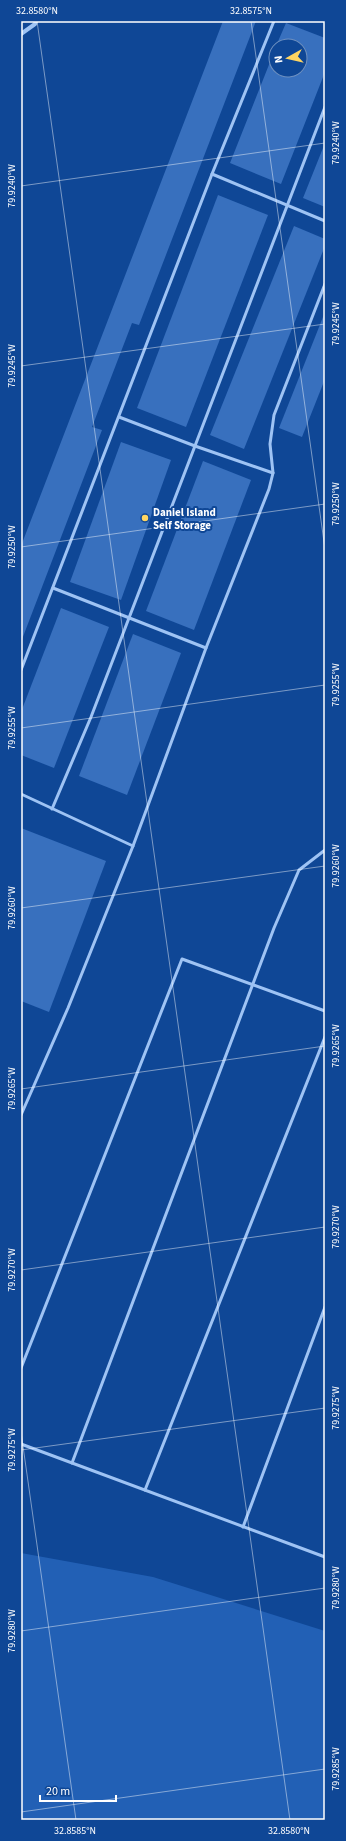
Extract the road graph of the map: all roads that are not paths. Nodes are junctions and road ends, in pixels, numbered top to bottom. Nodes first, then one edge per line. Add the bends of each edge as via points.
1 (36, 21) edge
2 (274, 21) edge
3 (21, 34) edge
4 (325, 106) edge
5 (212, 174) junction
6 (287, 205) junction
7 (325, 221) edge
8 (325, 284) edge
9 (119, 417) junction
10 (195, 446) junction
11 (273, 473) junction
12 (53, 588) junction
13 (129, 618) junction
14 (206, 648) junction
15 (21, 670) edge
16 (21, 794) edge
17 (52, 809) junction
18 (133, 846) junction
19 (325, 850) edge
20 (253, 985) junction
21 (325, 1011) edge
22 (325, 1037) edge
23 (21, 1115) edge
24 (325, 1308) edge
25 (21, 1368) edge
26 (21, 1444) edge
27 (72, 1463) junction
28 (145, 1490) junction
29 (243, 1527) junction
30 (325, 1558) edge

1 - 3 street
2 - 5 lane
4 - 6 lane
5 - 6 lane
5 - 9 lane
6 - 7 lane
6 - 10 lane
8 - 11 lane via 274,415 270,444
9 - 10 lane
9 - 12 lane
10 - 11 lane
10 - 13 lane
11 - 14 lane
12 - 13 lane
12 - 15 lane
13 - 14 lane
13 - 17 lane via 80,746
14 - 18 lane
16 - 17 lane
17 - 18 lane
18 - 23 lane via 68,1008
19 - 20 lane via 299,870
20 - 21 lane
20 - 25 lane via 182,960
20 - 27 lane
22 - 28 lane
24 - 29 lane
26 - 27 lane
27 - 28 lane
28 - 29 lane
29 - 30 lane

